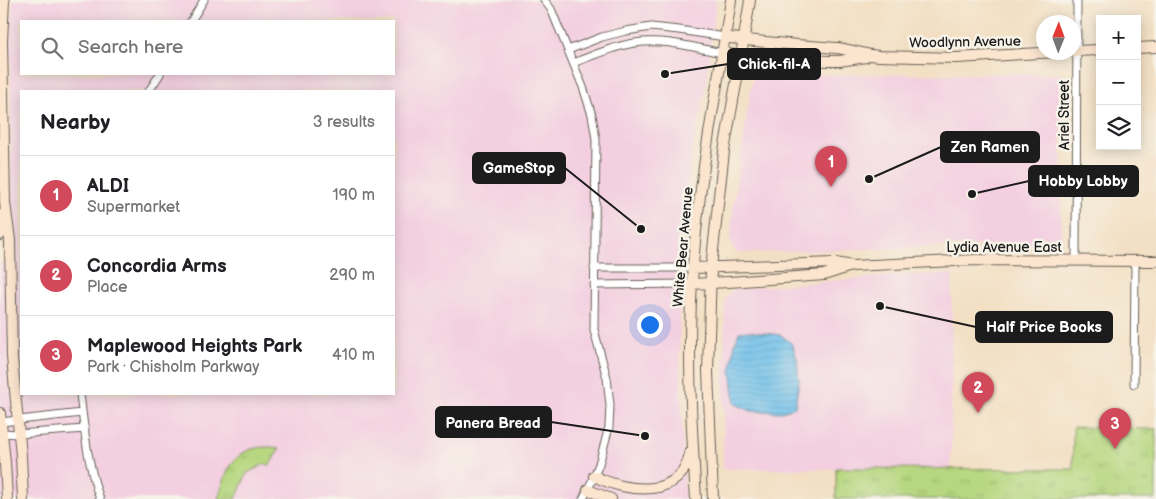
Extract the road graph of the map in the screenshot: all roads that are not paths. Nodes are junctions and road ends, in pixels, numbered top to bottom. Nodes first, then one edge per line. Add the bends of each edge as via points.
1 (4, 0) edge
2 (204, 0) edge
3 (544, 0) edge
4 (731, 0) edge
5 (750, 0) edge
6 (1077, 0) edge
7 (1076, 15) edge
8 (192, 20) edge
9 (725, 37) junction
10 (744, 40) junction
11 (1156, 47) edge
12 (1141, 48) edge
13 (568, 50) junction
14 (1096, 50) edge
15 (1081, 51) edge
16 (723, 53) junction
17 (1036, 53) edge
18 (741, 56) junction
19 (872, 56) junction
20 (1075, 60) edge
21 (573, 63) junction
22 (159, 75) edge
23 (150, 90) edge
24 (5, 203) junction
25 (0, 235) edge
26 (1076, 261) junction
27 (1135, 261) junction
28 (1156, 261) edge
29 (852, 266) junction
30 (594, 268) junction
31 (692, 268) junction
32 (711, 268) junction
33 (692, 284) junction
34 (710, 284) junction
35 (594, 285) junction
36 (1134, 384) dead end
37 (80, 395) edge
38 (82, 413) junction
39 (0, 418) edge
40 (17, 421) junction
41 (85, 429) junction
42 (2, 433) junction
43 (18, 434) junction
44 (692, 437) junction
45 (594, 476) junction
46 (585, 494) edge
47 (7, 499) edge
48 (23, 499) edge
49 (100, 499) edge
50 (611, 499) edge
51 (696, 499) edge
52 (712, 499) edge

1 - 24 street
2 - 8 street
3 - 13 street
4 - 9 street, White Bear Avenue
5 - 10 street
6 - 7 street, Ariel Street
9 - 10 street, Woodlynn Avenue
9 - 13 street via 651,27 602,37
9 - 16 street, White Bear Avenue
10 - 18 street
10 - 19 street, Woodlynn Avenue via 840,48
11 - 12 street
13 - 21 street
14 - 15 street
16 - 18 street, Woodlynn Avenue
16 - 21 street via 661,42 637,42
16 - 31 street, White Bear Avenue via 705,153
17 - 19 street, Woodlynn Avenue via 967,57
18 - 19 street, Woodlynn Avenue via 839,61
18 - 32 street via 724,152
20 - 26 street, Ariel Street
21 - 30 street via 592,115 596,139
22 - 23 street
24 - 25 street
24 - 40 street via 10,240
26 - 27 street, Lydia Avenue East
26 - 29 street, Lydia Avenue East via 967,260
27 - 28 street, Lydia Avenue East
27 - 36 street
29 - 32 street, Lydia Avenue East via 835,263
29 - 34 street, Lydia Avenue East via 824,274
30 - 31 street
30 - 35 street
31 - 32 street, Lydia Avenue East
31 - 33 street, White Bear Avenue
32 - 34 street
33 - 34 street, Lydia Avenue East
33 - 35 street
33 - 44 street, White Bear Avenue via 689,367
34 - 52 street via 708,371
35 - 45 street via 594,330 607,378 610,405 607,434
37 - 38 street
38 - 40 street
38 - 41 street
39 - 40 street
39 - 42 street
40 - 43 street
41 - 43 street
41 - 49 street
42 - 43 street
42 - 47 street
43 - 48 street
44 - 45 street via 688,464 677,480 669,485 658,489 625,488
44 - 51 street, White Bear Avenue
45 - 46 street
46 - 50 street

